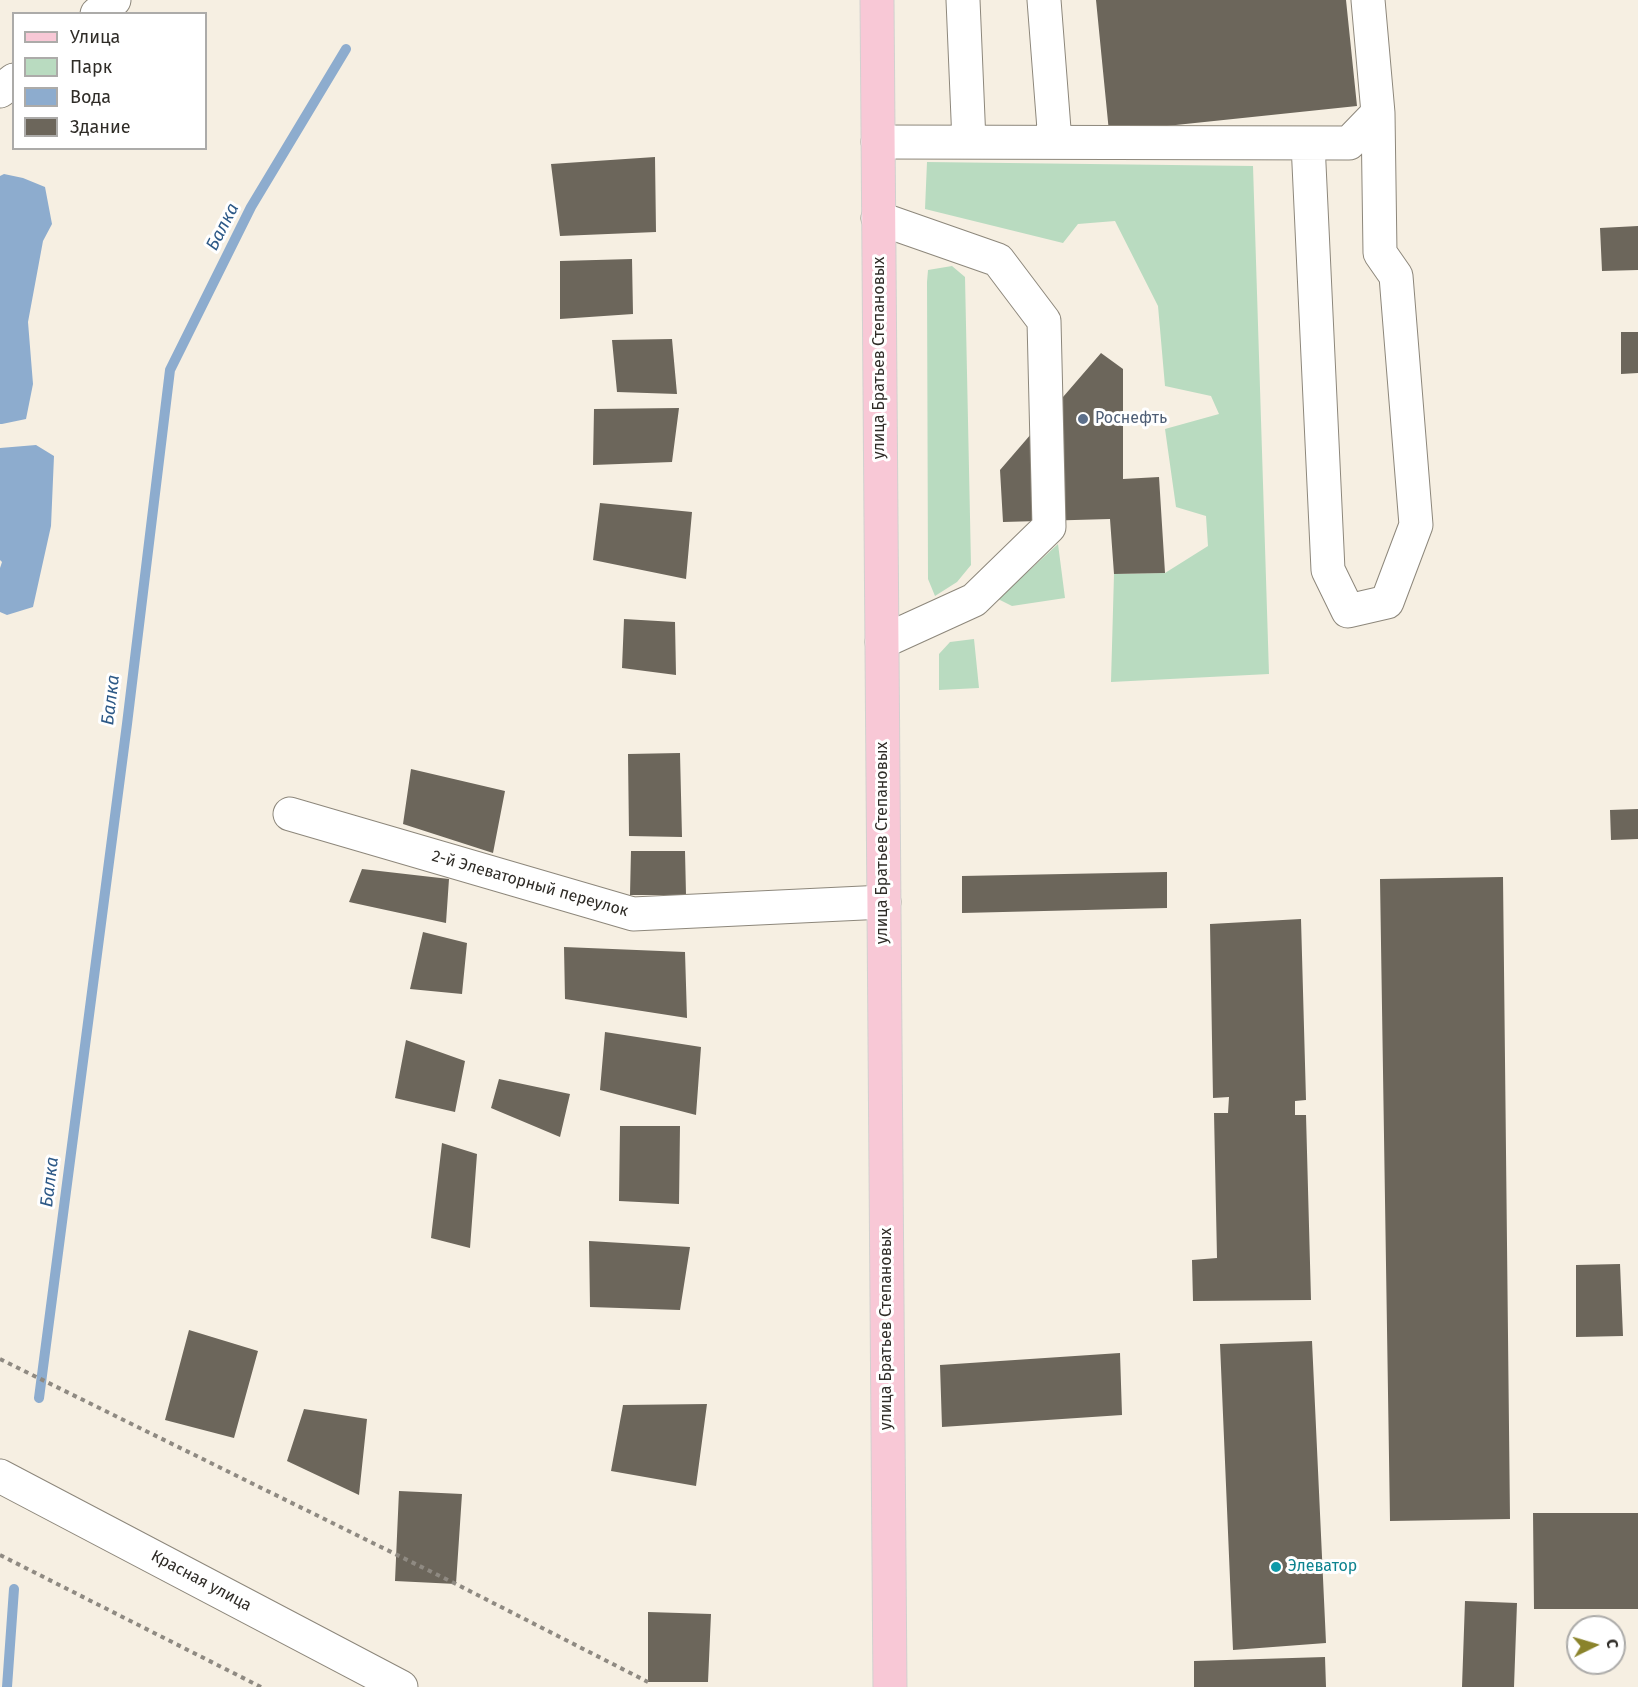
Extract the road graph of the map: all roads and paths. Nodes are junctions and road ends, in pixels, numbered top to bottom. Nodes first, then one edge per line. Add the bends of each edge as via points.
1 (114, 0) edge
2 (877, 0) edge
3 (963, 0) edge
4 (1044, 0) edge
5 (1368, 0) edge
6 (99, 12) edge
7 (12, 82) edge
8 (0, 91) edge
9 (1378, 113) junction
10 (878, 142) junction
11 (969, 142) junction
12 (1055, 142) junction
13 (1308, 143) junction
14 (878, 219) junction
15 (882, 642) junction
16 (290, 814) dead end
17 (884, 902) junction
18 (0, 1359) edge
19 (0, 1476) edge
20 (0, 1555) edge
21 (648, 1682) dead end
22 (261, 1687) edge
23 (401, 1687) edge
24 (890, 1687) edge

1 - 6 street
2 - 10 main road, улица Братьев Степановых
3 - 11 street
4 - 12 street
5 - 9 street
7 - 8 street
9 - 13 street via 1349,143
9 - 13 street via 1380,252 1396,276 1416,525 1387,602 1348,611 1328,570
10 - 11 street
10 - 14 main road, улица Братьев Степановых
11 - 12 street
12 - 13 street
14 - 15 main road, улица Братьев Степановых
14 - 15 street via 998,260 1044,321 1049,527 974,600
15 - 17 main road, улица Братьев Степановых
16 - 17 street, 2-й Элеваторный переулок via 633,915
17 - 24 main road, улица Братьев Степановых
18 - 21 path
19 - 23 street, Красная улица
20 - 22 path

